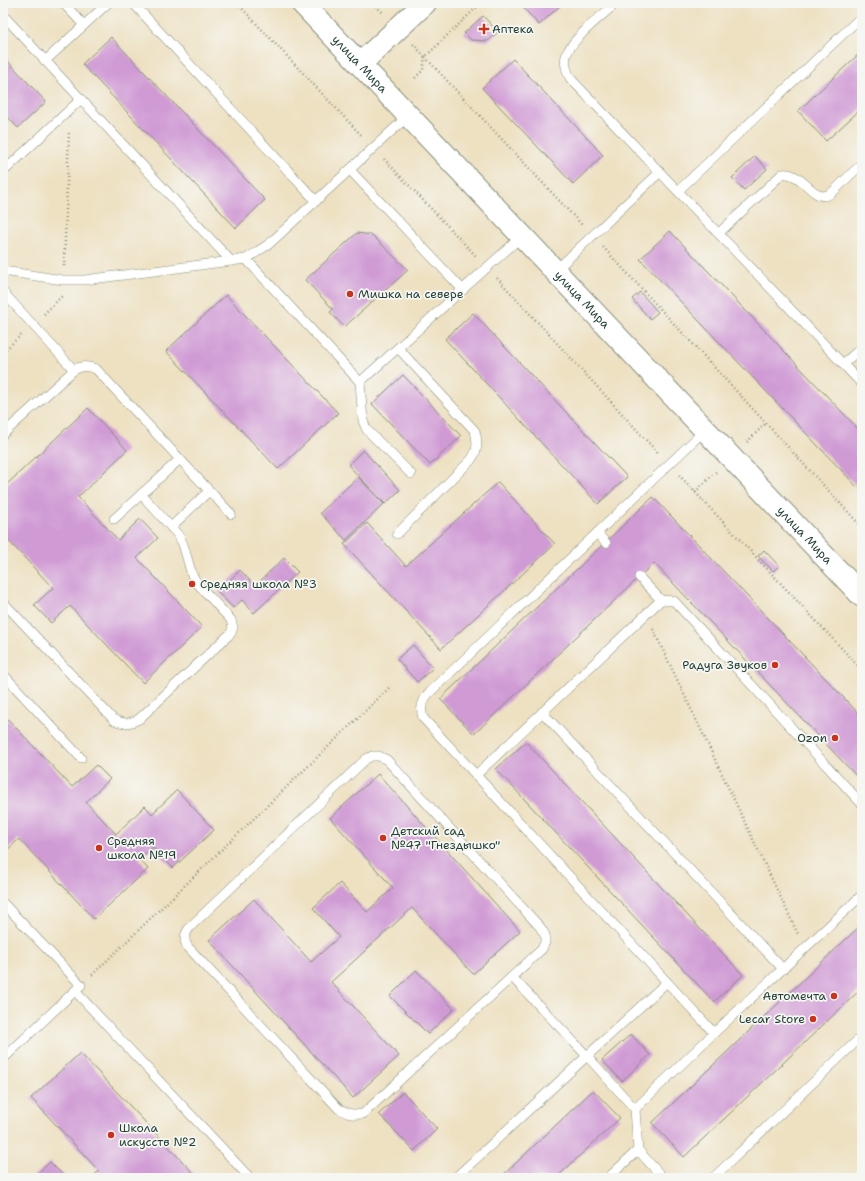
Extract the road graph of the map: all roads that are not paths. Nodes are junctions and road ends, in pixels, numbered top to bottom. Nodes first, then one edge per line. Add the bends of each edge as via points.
1 (63, 3) edge
2 (108, 3) edge
3 (133, 3) edge
4 (425, 3) edge
5 (616, 3) edge
6 (306, 4) edge
7 (3, 15) edge
8 (862, 16) edge
9 (84, 25) junction
10 (45, 61) junction
11 (360, 64) junction
12 (81, 99) junction
13 (408, 116) junction
14 (862, 164) edge
15 (350, 170) junction
16 (3, 172) edge
17 (660, 172) junction
18 (678, 191) junction
19 (316, 201) junction
20 (719, 234) junction
21 (522, 236) junction
22 (246, 259) junction
23 (231, 261) junction
24 (3, 270) edge
25 (555, 271) junction
26 (463, 290) junction
27 (3, 292) edge
28 (862, 347) edge
29 (398, 348) junction
30 (843, 364) junction
31 (74, 370) junction
32 (360, 382) junction
33 (862, 384) edge
34 (705, 430) junction
35 (3, 434) edge
36 (180, 458) junction
37 (411, 474) dead end
38 (209, 491) junction
39 (141, 494) junction
40 (231, 514) dead end
41 (114, 519) dead end
42 (171, 527) junction
43 (597, 533) junction
44 (396, 534) dead end
45 (606, 542) dead end
46 (639, 578) dead end
47 (862, 596) edge
48 (661, 600) junction
49 (3, 602) edge
50 (3, 674) edge
51 (542, 712) junction
52 (82, 758) dead end
53 (476, 775) junction
54 (862, 804) edge
55 (862, 895) edge
56 (3, 904) edge
57 (783, 969) junction
58 (512, 976) junction
59 (667, 982) junction
60 (78, 988) junction
61 (714, 1033) junction
62 (862, 1036) edge
63 (587, 1056) junction
64 (3, 1059) edge
65 (635, 1109) junction
66 (638, 1150) junction
67 (250, 1178) edge
68 (455, 1178) edge
69 (608, 1178) edge
70 (663, 1178) edge
71 (713, 1178) edge

1 - 9 lane
2 - 9 lane
3 - 19 lane
4 - 11 main road
5 - 17 lane via 572,44 566,56 566,68 570,78
6 - 11 main road, улица Мира
7 - 10 lane
8 - 18 lane
9 - 10 lane
10 - 12 lane
11 - 13 main road, улица Мира
12 - 16 lane
12 - 23 lane
13 - 15 lane
13 - 21 main road, улица Мира
14 - 20 lane via 830,195 821,196 797,177 789,173 782,174
15 - 19 lane
15 - 26 lane
17 - 18 lane
17 - 25 lane
18 - 20 lane
19 - 22 lane via 269,244
20 - 30 lane
21 - 25 main road, улица Мира
21 - 26 lane
22 - 23 lane
22 - 32 lane
23 - 24 lane via 85,280 63,280
25 - 34 main road, улица Мира
26 - 29 lane
27 - 31 lane
28 - 30 lane
29 - 32 lane
29 - 44 lane via 475,431 478,442 476,453 471,460
30 - 33 lane
31 - 35 lane
31 - 36 lane via 81,366 96,369
32 - 37 lane via 363,421 368,430
34 - 43 lane
34 - 47 main road, улица Мира
36 - 38 lane
36 - 39 lane
38 - 40 lane
38 - 42 lane
39 - 41 lane
39 - 42 lane
42 - 49 lane via 183,544 192,575 231,620 233,627 231,633 139,719 131,723 114,720
43 - 45 lane
43 - 53 lane via 422,702 423,718
46 - 48 lane
48 - 51 lane
48 - 54 lane via 674,601
50 - 52 lane
51 - 53 lane
51 - 57 lane
53 - 59 lane
55 - 57 lane
56 - 60 lane
57 - 61 lane
58 - 58 lane via 542,948 545,935 387,760 379,756 366,759 190,927 184,941 339,1109 348,1114 363,1114
58 - 63 lane
59 - 61 lane
59 - 63 lane
60 - 64 lane
60 - 67 lane
61 - 65 lane
62 - 71 lane
63 - 65 lane
63 - 68 lane
65 - 66 lane
66 - 69 lane
66 - 70 lane

